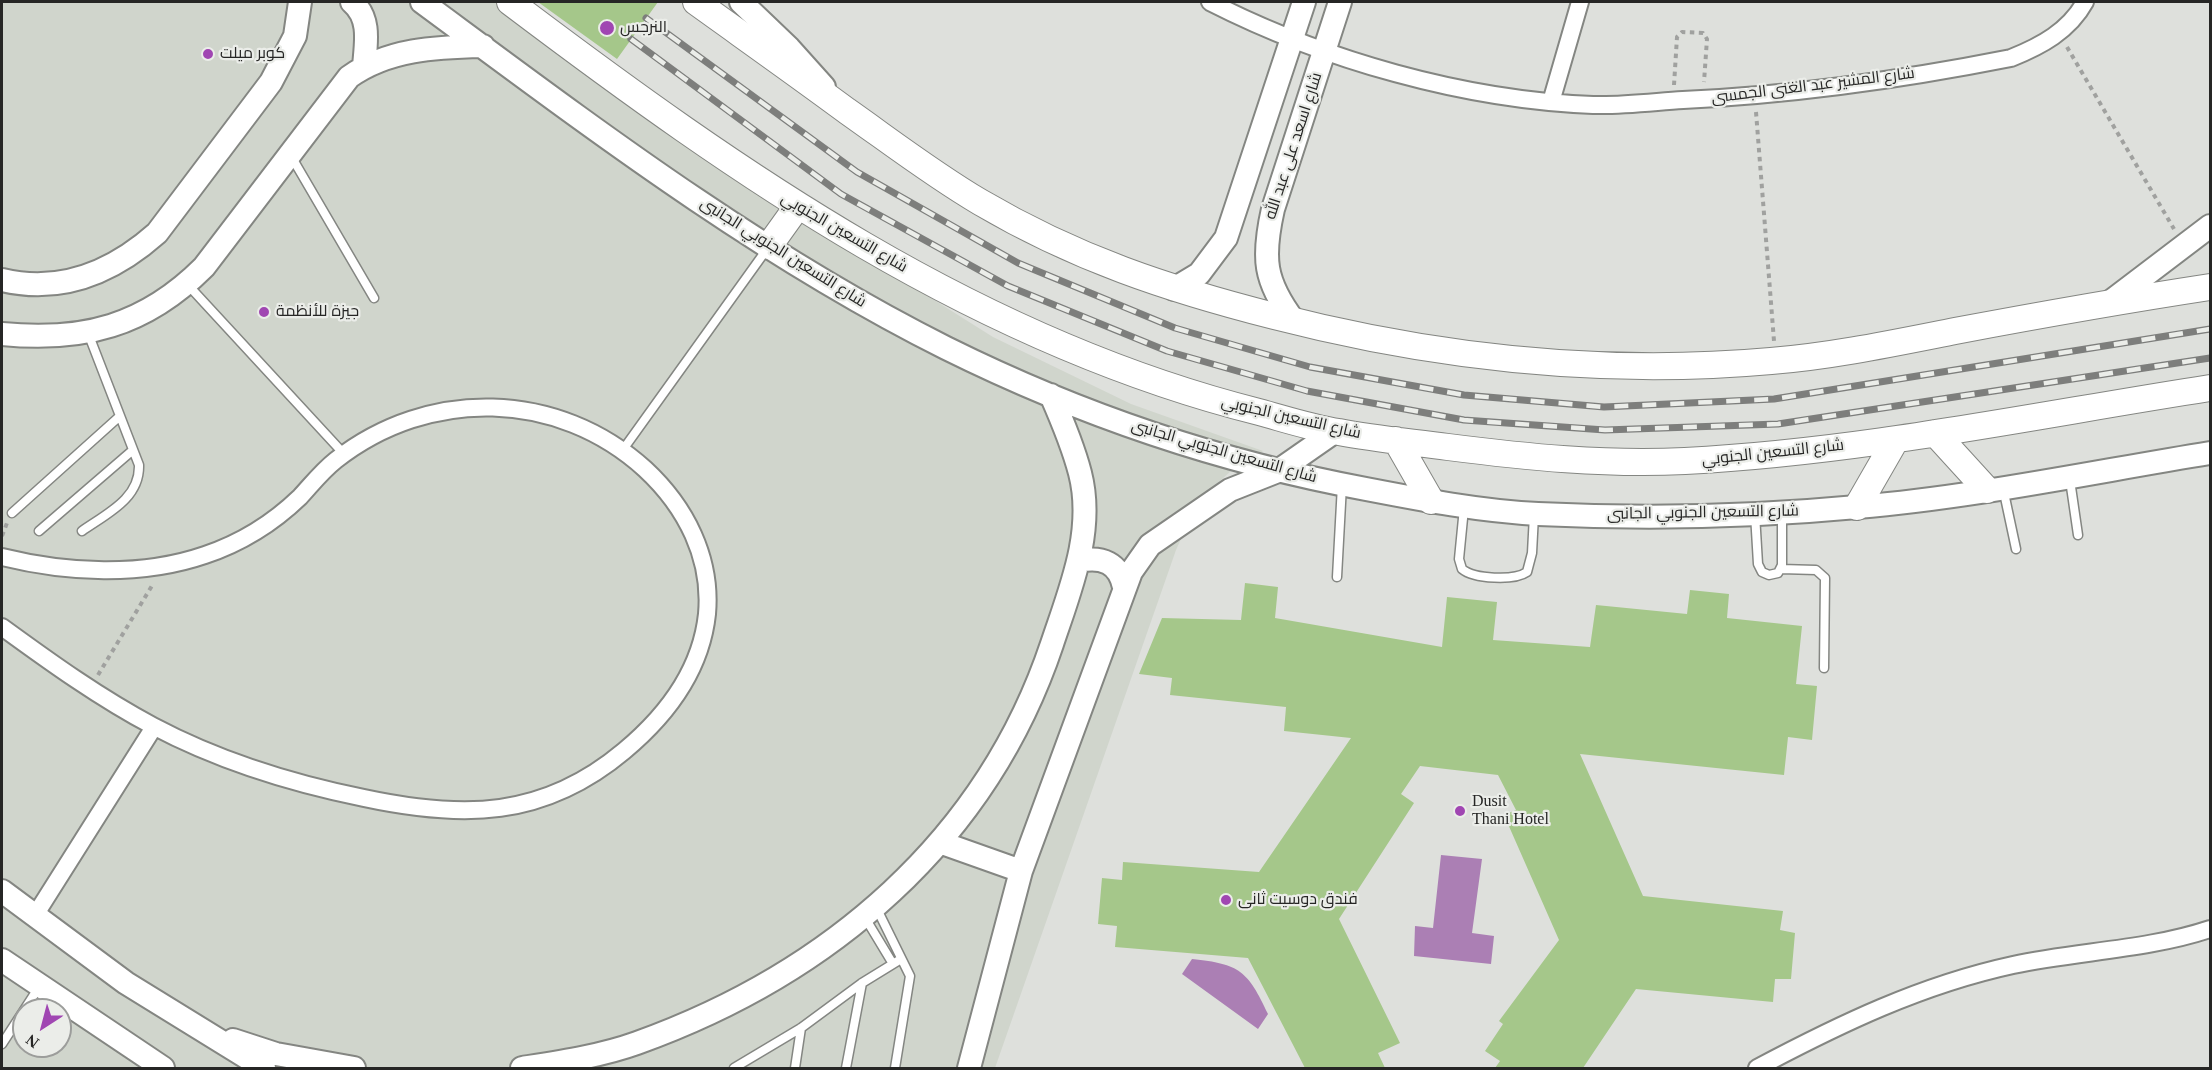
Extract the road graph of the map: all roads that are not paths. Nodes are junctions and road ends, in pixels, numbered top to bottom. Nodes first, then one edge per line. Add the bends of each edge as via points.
1 (300, 2) edge
2 (352, 2) edge
3 (422, 2) edge
4 (510, 2) edge
5 (696, 2) edge
6 (741, 2) edge
7 (1210, 2) edge
8 (1304, 2) edge
9 (1340, 2) edge
10 (1580, 2) edge
11 (2085, 2) edge
12 (1293, 39) junction
13 (483, 46) junction
14 (1324, 51) junction
15 (364, 66) junction
16 (1551, 102) junction
17 (838, 105) junction
18 (289, 153) junction
19 (797, 207) junction
20 (2211, 226) edge
21 (769, 246) junction
22 (2, 280) edge
23 (187, 284) junction
24 (2211, 287) edge
25 (1174, 289) junction
26 (375, 298) dead end
27 (2110, 302) junction
28 (1294, 321) junction
29 (87, 333) junction
30 (2, 334) edge
31 (2211, 388) edge
32 (1051, 395) junction
33 (120, 416) junction
34 (1335, 432) junction
35 (1935, 433) junction
36 (1396, 440) junction
37 (1895, 441) junction
38 (133, 450) junction
39 (622, 451) junction
40 (2211, 453) edge
41 (344, 454) junction
42 (1278, 471) junction
43 (2069, 476) junction
44 (1342, 485) junction
45 (1995, 489) junction
46 (1431, 501) junction
47 (1464, 507) junction
48 (1857, 507) junction
49 (1782, 512) junction
50 (12, 513) dead end
51 (1534, 514) junction
52 (1755, 514) junction
53 (39, 531) dead end
54 (82, 531) dead end
55 (2078, 536) dead end
56 (2016, 549) dead end
57 (2, 557) edge
58 (1079, 561) junction
59 (1781, 569) junction
60 (1337, 577) dead end
61 (1124, 587) junction
62 (2, 627) edge
63 (1824, 668) dead end
64 (153, 727) junction
65 (942, 843) junction
66 (1021, 871) junction
67 (2, 891) edge
68 (870, 911) junction
69 (34, 917) junction
70 (2211, 929) edge
71 (2, 960) edge
72 (897, 961) junction
73 (862, 983) junction
74 (39, 987) junction
75 (801, 1028) junction
76 (199, 1029) junction
77 (2, 1044) edge
78 (164, 1068) edge
79 (264, 1068) edge
80 (354, 1068) edge
81 (522, 1068) edge
82 (740, 1068) edge
83 (795, 1068) edge
84 (846, 1068) edge
85 (895, 1068) edge
86 (969, 1068) edge
87 (1757, 1068) edge

1 - 22 street via 295,36 271,82 157,233 134,254 107,270 77,280 46,285
2 - 15 street via 360,9 366,26
3 - 13 street, شارع التسعين الجنوبي الجانبى
4 - 19 main road, شارع التسعين الجنوبي via 700,142
5 - 17 main road
6 - 17 street via 789,48
7 - 12 street, شارع المشير عبد الغنى الجمسى
8 - 12 street
9 - 14 street, شارع اسعد على عبد الله
10 - 16 street
11 - 16 street, شارع المشير عبد الغنى الجمسى via 2059,33 2035,49 2011,58 1755,97 1594,105
12 - 14 street, شارع المشير عبد الغنى الجمسى
12 - 25 street via 1226,238 1199,274
13 - 15 street via 399,54
13 - 21 street, شارع التسعين الجنوبي الجانبى via 652,170
14 - 16 street, شارع المشير عبد الغنى الجمسى via 1439,82
14 - 28 street, شارع اسعد على عبد الله via 1267,234 1268,274
15 - 18 street via 336,90
17 - 25 main road via 981,203 1079,254
18 - 23 street
18 - 26 lane
19 - 21 main road
19 - 34 main road, شارع التسعين الجنوبي via 992,314 1094,360 1194,395
20 - 27 street
21 - 32 street, شارع التسعين الجنوبي الجانبى via 942,346
21 - 39 lane
23 - 29 street via 155,307 119,325
23 - 41 lane
24 - 27 main road
25 - 28 main road
27 - 28 main road via 1833,354 1653,368 1467,355
29 - 30 street via 40,338
29 - 33 lane
31 - 35 main road, شارع التسعين الجنوبي
32 - 42 street, شارع التسعين الجنوبي الجانبى via 1160,437
32 - 58 street via 1081,475 1085,513
33 - 38 lane
33 - 50 lane
34 - 36 main road, شارع التسعين الجنوبي
34 - 42 street
35 - 37 main road, شارع التسعين الجنوبي
35 - 45 main road
36 - 37 main road, شارع التسعين الجنوبي via 1492,452 1633,462
36 - 46 main road
37 - 48 main road
38 - 53 lane
38 - 54 lane via 139,473 135,489 121,504
39 - 41 street via 584,430 544,415 481,406 426,415
39 - 64 street via 663,488 693,533 705,571 707,611 693,667 670,703 625,750 584,779 540,798 494,810 420,809 258,771
40 - 43 street, شارع التسعين الجنوبي الجانبى
41 - 57 street via 289,507 252,534 209,554 164,566 109,570 56,567
42 - 44 street, شارع التسعين الجنوبي الجانبى
42 - 61 street via 1230,490 1150,545
43 - 45 street, شارع التسعين الجنوبي الجانبى
43 - 55 lane
44 - 46 street, شارع التسعين الجنوبي الجانبى
44 - 60 lane
45 - 48 street, شارع التسعين الجنوبي الجانبى
45 - 56 lane
46 - 47 street, شارع التسعين الجنوبي الجانبى
47 - 51 street, شارع التسعين الجنوبي الجانبى
47 - 51 lane via 1459,559 1462,569 1471,574 1518,576 1527,572
48 - 49 street, شارع التسعين الجنوبي الجانبى
49 - 52 street, شارع التسعين الجنوبي الجانبى
49 - 59 lane
51 - 52 street, شارع التسعين الجنوبي الجانبى
52 - 59 lane via 1760,569 1769,575
58 - 61 street via 1103,560 1114,565
58 - 65 street via 1040,678 1017,730 986,784
59 - 63 lane via 1816,570 1825,578
61 - 66 street
62 - 64 street
64 - 69 street
65 - 66 street
65 - 68 street
66 - 86 street
67 - 69 street
68 - 72 lane
68 - 72 lane
68 - 81 street via 792,970 716,1012 635,1044
69 - 76 street
70 - 87 street via 1964,977 1866,1012
71 - 74 street
72 - 73 lane
72 - 85 lane via 910,976
73 - 75 lane
73 - 84 lane
74 - 77 lane
74 - 78 street
75 - 82 lane
75 - 83 lane
76 - 79 street
76 - 80 street via 276,1053

